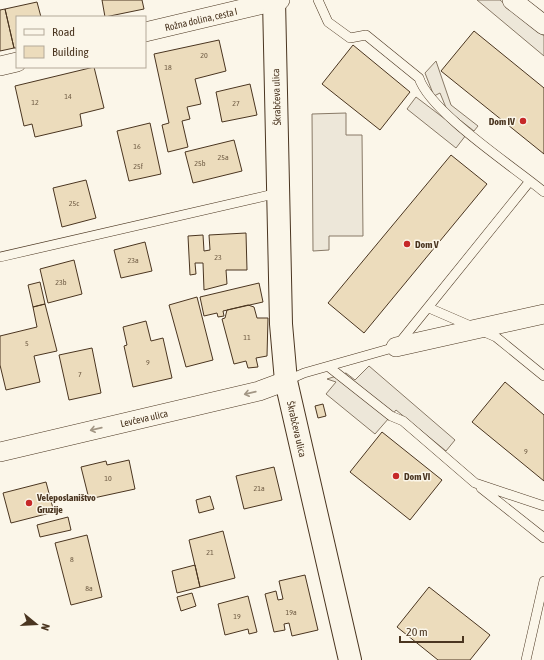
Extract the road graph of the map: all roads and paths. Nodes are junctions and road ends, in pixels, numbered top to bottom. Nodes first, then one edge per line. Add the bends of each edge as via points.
1 (318, 0) edge
2 (512, 0) edge
3 (276, 1) edge
4 (544, 25) edge
5 (146, 32) edge
6 (16, 62) edge
7 (0, 66) edge
8 (530, 181) junction
9 (544, 192) edge
10 (279, 193) junction
11 (0, 257) edge
12 (430, 308) junction
13 (544, 314) edge
14 (478, 330) junction
15 (396, 348) junction
16 (328, 366) junction
17 (544, 376) edge
18 (286, 381) junction
19 (0, 452) edge
20 (475, 483) junction
21 (544, 506) edge
22 (544, 538) edge
23 (544, 580) edge
24 (350, 660) edge
25 (526, 660) edge

1 - 8 lane via 328,22 350,38 366,35 419,78 422,86 442,110
2 - 4 street
3 - 5 street, Rožna dolina, cesta I
3 - 10 street, Škrabčeva ulica
6 - 7 street
8 - 9 lane
8 - 12 lane
10 - 11 lane
10 - 18 street, Škrabčeva ulica via 281,324
12 - 14 lane
12 - 15 lane
13 - 14 street
14 - 15 street
14 - 17 lane via 496,337
15 - 16 lane
16 - 18 lane
16 - 20 lane via 391,416 403,421
18 -> 19 street, Levčeva ulica via 259,391
18 - 24 street, Škrabčeva ulica
20 - 21 lane
20 - 22 lane
23 - 25 lane

